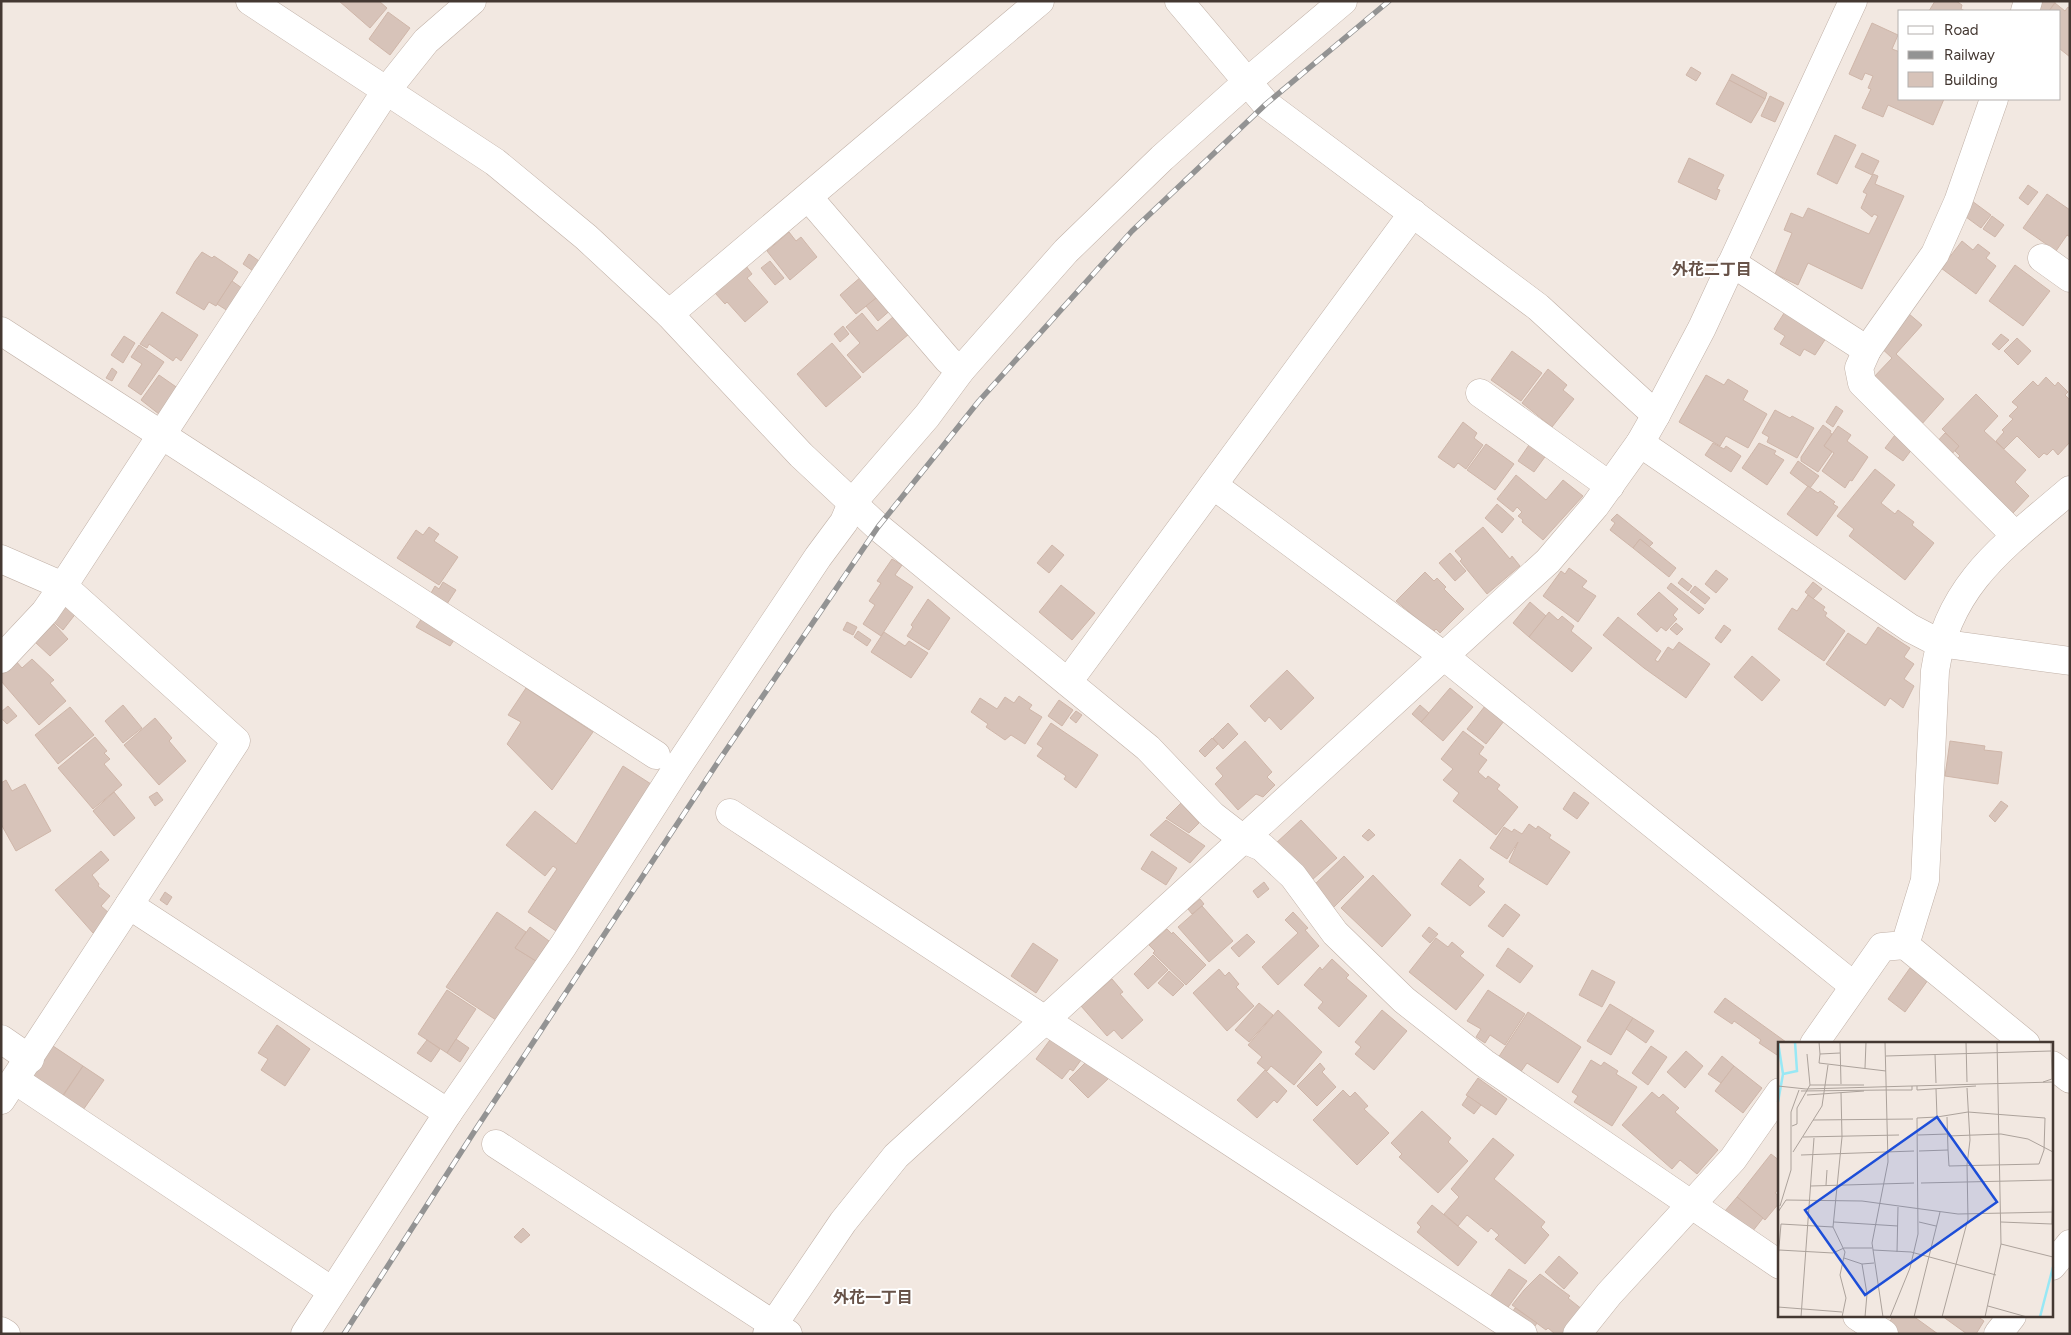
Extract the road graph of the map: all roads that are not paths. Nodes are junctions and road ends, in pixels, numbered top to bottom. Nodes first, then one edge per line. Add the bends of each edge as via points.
1 (250, 1) edge
2 (472, 1) edge
3 (1040, 1) edge
4 (1180, 1) edge
5 (1343, 1) edge
6 (1853, 1) edge
7 (1247, 82) junction
8 (386, 91) junction
9 (1994, 100) edge
10 (809, 198) junction
11 (1413, 213) junction
12 (2042, 258) dead end
13 (1730, 266) junction
14 (2070, 278) edge
15 (669, 314) junction
16 (1, 331) edge
17 (1867, 350) junction
18 (961, 370) junction
19 (1480, 393) dead end
20 (1656, 415) junction
21 (162, 435) junction
22 (1640, 443) junction
23 (1213, 485) junction
24 (1610, 486) junction
25 (2070, 490) edge
26 (852, 503) junction
27 (2016, 536) junction
28 (1, 559) edge
29 (63, 586) junction
30 (1940, 643) junction
31 (1445, 656) junction
32 (1, 659) edge
33 (2070, 661) edge
34 (1068, 682) junction
35 (656, 754) dead end
36 (730, 812) dead end
37 (1243, 839) junction
38 (130, 905) junction
39 (1904, 945) junction
40 (1854, 986) junction
41 (1044, 1019) junction
42 (1, 1039) edge
43 (1815, 1042) edge
44 (2024, 1042) edge
45 (2054, 1067) edge
46 (2070, 1079) edge
47 (15, 1080) edge
48 (1778, 1095) edge
49 (448, 1114) junction
50 (496, 1144) dead end
51 (1691, 1205) junction
52 (2070, 1244) edge
53 (1778, 1264) edge
54 (2054, 1264) edge
55 (332, 1291) junction
56 (1860, 1318) edge
57 (2010, 1318) edge
58 (776, 1330) edge
59 (1, 1331) edge
60 (6, 1334) edge
61 (305, 1334) edge
62 (1523, 1334) edge
63 (1577, 1334) edge
64 (1884, 1334) edge
65 (1998, 1334) edge

1 - 8 street
2 - 8 street via 426,41
3 - 10 street
4 - 7 street
5 - 7 street
6 - 13 street
7 - 11 street via 1266,104
7 - 18 street via 1066,251
8 - 15 street via 495,162 586,237
8 - 21 street
9 - 17 street via 1958,202 1935,254
10 - 15 street
10 - 18 street via 942,353
11 - 20 street via 1538,307
11 - 23 street
12 - 14 street
13 - 17 street via 1743,270
13 - 20 street via 1702,328
15 - 26 street via 801,455
16 - 21 street
17 - 27 street via 1859,368 1862,383
18 - 26 street
19 - 24 street
20 - 22 street
21 - 29 street
21 - 35 street
22 - 24 street
22 - 30 street via 1910,628
23 - 31 street
23 - 34 street
24 - 31 street via 1548,561
25 - 27 street
26 - 34 street
26 - 49 street via 844,522
27 - 30 street via 1992,556 1959,599
28 - 29 street
29 - 32 street via 45,612
29 - 38 street via 236,741
30 - 33 street
30 - 39 street via 1935,671 1925,880
31 - 37 street
31 - 40 street
34 - 37 street via 1148,748 1212,815
36 - 41 street
37 - 41 street
37 - 51 street via 1262,847 1293,876 1335,932 1404,1000 1484,1063
38 - 47 street
38 - 49 street
39 - 40 street via 1882,947
39 - 44 street
40 - 43 street
41 - 58 street via 896,1156 843,1222
41 - 62 street
42 - 47 street
45 - 46 street
47 - 55 street
48 - 51 street via 1733,1159
49 - 55 street
50 - 58 street
51 - 53 street
51 - 63 street via 1609,1294
52 - 54 street
55 - 61 street
56 - 64 street
57 - 65 street
59 - 60 street

